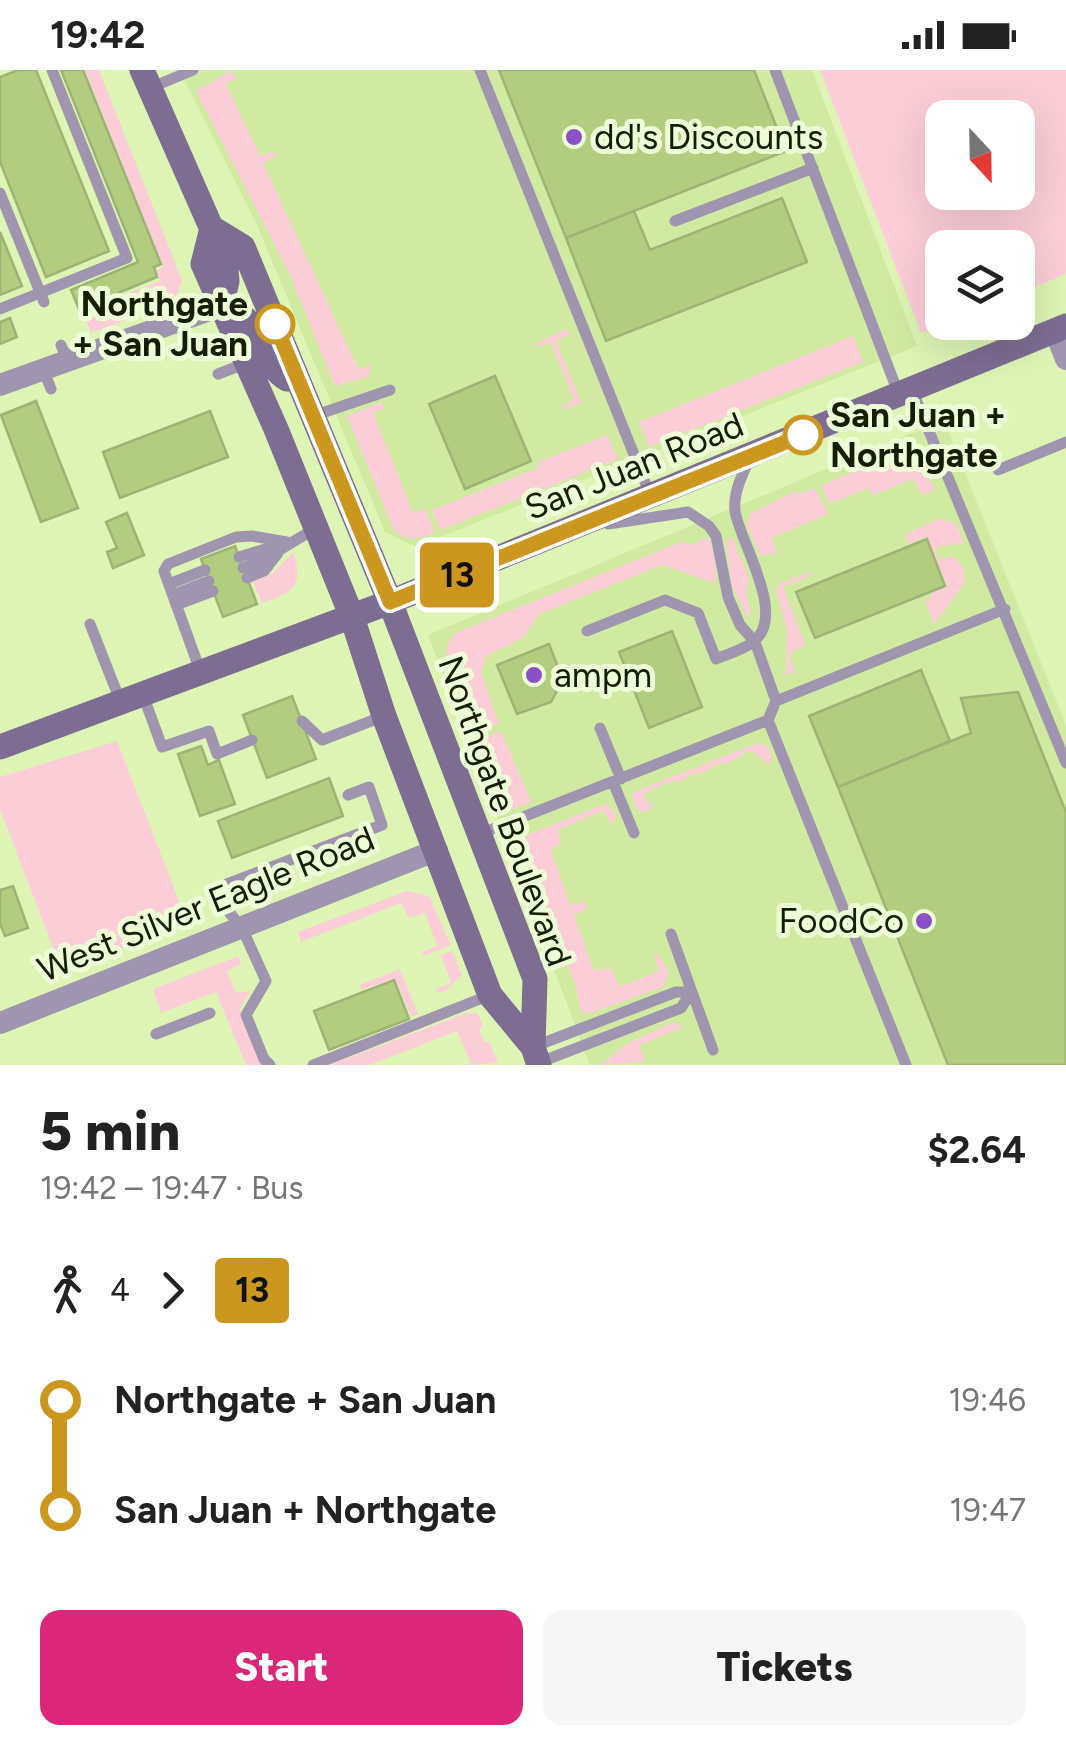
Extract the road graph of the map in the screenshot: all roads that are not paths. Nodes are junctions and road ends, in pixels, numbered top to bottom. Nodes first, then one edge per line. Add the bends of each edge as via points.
1 (52, 70) edge
2 (193, 70) edge
3 (480, 70) edge
4 (775, 70) edge
5 (146, 79) edge
6 (813, 168) junction
7 (0, 193) edge
8 (675, 220) dead end
9 (212, 228) junction
10 (42, 298) junction
11 (221, 306) junction
12 (0, 309) edge
13 (1060, 329) edge
14 (1066, 358) edge
15 (247, 363) junction
16 (218, 374) dead end
17 (0, 385) edge
18 (300, 386) junction
19 (390, 390) dead end
20 (906, 392) junction
21 (312, 416) junction
22 (1066, 442) edge
23 (752, 456) junction
24 (998, 470) dead end
25 (651, 498) junction
26 (316, 528) junction
27 (563, 533) junction
28 (288, 542) junction
29 (243, 568) dead end
30 (172, 595) junction
31 (390, 602) junction
32 (1005, 609) junction
33 (352, 617) junction
34 (90, 624) dead end
35 (587, 631) dead end
36 (755, 642) junction
37 (202, 674) junction
38 (132, 699) junction
39 (776, 701) junction
40 (384, 716) junction
41 (768, 720) junction
42 (302, 722) dead end
43 (600, 728) dead end
44 (252, 740) dead end
45 (0, 747) edge
46 (1066, 763) edge
47 (617, 780) junction
48 (348, 795) dead end
49 (634, 833) dead end
50 (480, 834) junction
51 (437, 850) junction
52 (242, 928) junction
53 (671, 934) dead end
54 (691, 992) junction
55 (490, 996) junction
56 (210, 1014) dead end
57 (0, 1022) edge
58 (156, 1034) dead end
59 (712, 1050) dead end
60 (536, 1058) edge
61 (270, 1065) edge
62 (312, 1065) edge
63 (906, 1065) edge

1 - 10 lane via 127,258
2 - 5 lane
3 - 25 lane
4 - 6 lane
5 - 9 main road, Northgate Boulevard
6 - 8 lane
6 - 20 lane
7 - 10 lane
9 - 11 main road, Northgate Boulevard via 203,264
9 - 18 main road, Northgate Boulevard via 243,247
10 - 12 lane
11 - 15 main road, Northgate Boulevard
11 - 17 street via 64,352 47,379
11 - 18 main road via 246,319 278,374
13 - 14 street
13 - 20 main road, San Juan Road
15 - 16 lane
15 - 26 main road, Northgate Boulevard
18 - 21 main road, Northgate Boulevard
19 - 21 lane
20 - 23 main road, San Juan Road
20 - 32 lane
21 - 31 main road, Northgate Boulevard
22 - 24 lane
23 - 25 main road, San Juan Road
23 - 36 lane via 735,508 764,597 765,624
25 - 27 main road, San Juan Road
26 - 28 lane
26 - 33 main road, Northgate Boulevard
27 - 31 main road, San Juan Road
27 - 36 lane via 688,512 716,536 728,596
28 - 29 lane
28 - 30 lane via 236,537 168,564
30 - 30 lane via 209,581
30 - 37 lane
31 - 33 main road, San Juan Road
31 - 50 main road, Northgate Boulevard
32 - 39 lane
32 - 46 lane
33 - 37 main road, San Juan Road
33 - 40 main road, Northgate Boulevard
34 - 38 lane
35 - 36 lane via 664,600 698,613 716,659
36 - 39 lane
37 - 38 main road, San Juan Road
38 - 44 lane via 162,748 208,731 217,754
38 - 45 main road, San Juan Road
39 - 41 lane
40 - 42 lane via 322,740
40 - 51 main road, Northgate Boulevard
41 - 47 lane
41 - 63 lane
43 - 47 lane
47 - 49 lane
47 - 50 lane
48 - 52 lane via 369,787 382,824 212,890
50 - 60 main road, Northgate Boulevard via 535,979
51 - 52 street, West Silver Eagle Road
51 - 55 main road, Northgate Boulevard
52 - 57 street, West Silver Eagle Road via 134,981
52 - 61 lane via 266,982 246,1015
53 - 54 lane
54 - 59 lane
54 - 60 lane via 676,992
55 - 60 main road, Northgate Boulevard
55 - 62 lane
56 - 58 lane

